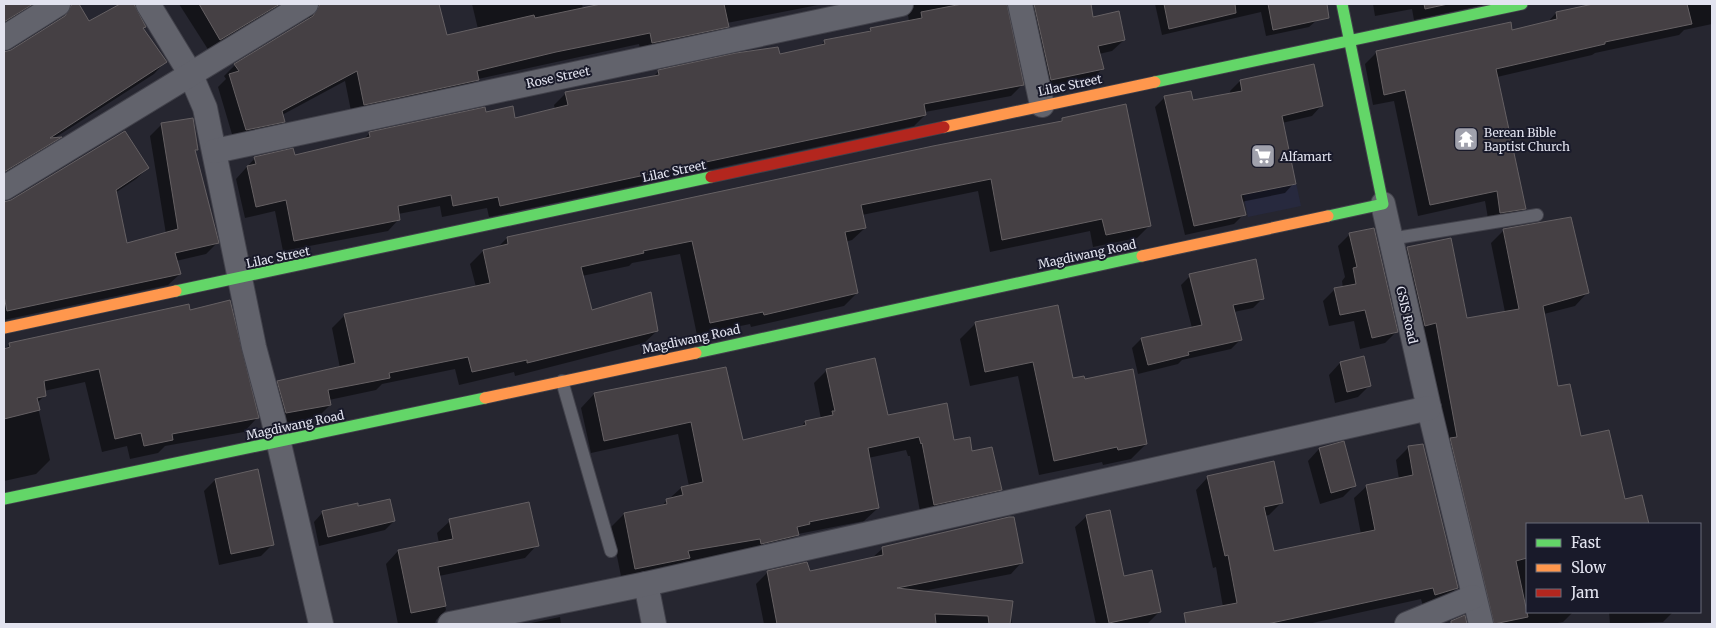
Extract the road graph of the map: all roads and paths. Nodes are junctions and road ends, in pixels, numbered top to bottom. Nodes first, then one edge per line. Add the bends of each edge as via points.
1 (58, 4) edge
2 (148, 4) edge
3 (306, 4) edge
4 (901, 4) edge
5 (1020, 4) edge
6 (1342, 4) edge
7 (1522, 4) edge
8 (4, 38) edge
9 (1350, 42) junction
10 (190, 73) junction
11 (1042, 105) junction
12 (215, 151) junction
13 (4, 188) edge
14 (1383, 204) junction
15 (1537, 215) dead end
16 (1390, 239) junction
17 (241, 279) junction
18 (4, 328) edge
19 (562, 381) junction
20 (1428, 408) junction
21 (279, 443) junction
22 (4, 499) edge
23 (611, 551) dead end
24 (646, 584) junction
25 (1473, 597) junction
26 (321, 624) edge
27 (450, 624) edge
28 (654, 624) edge
29 (1407, 624) edge
30 (1481, 624) edge

1 - 8 street
2 - 10 street
3 - 10 street
4 - 12 street, Rose Street
5 - 11 street
6 - 9 main road, GSIS Road
7 - 9 main road, Lilac Street
9 - 11 main road, Lilac Street
9 - 14 main road, GSIS Road
10 - 12 street via 205,108
10 - 13 street
11 - 17 main road, Lilac Street
12 - 17 street
14 - 16 street, GSIS Road
14 - 19 main road, Magdiwang Road
15 - 16 lane
16 - 20 street, GSIS Road
17 - 18 main road, Lilac Street
17 - 21 street via 254,347
19 - 21 main road, Magdiwang Road
19 - 23 lane
20 - 24 street
20 - 25 street, GSIS Road
21 - 22 main road, Magdiwang Road
21 - 26 street
24 - 27 street
24 - 28 street
25 - 29 street
25 - 30 street, GSIS Road

